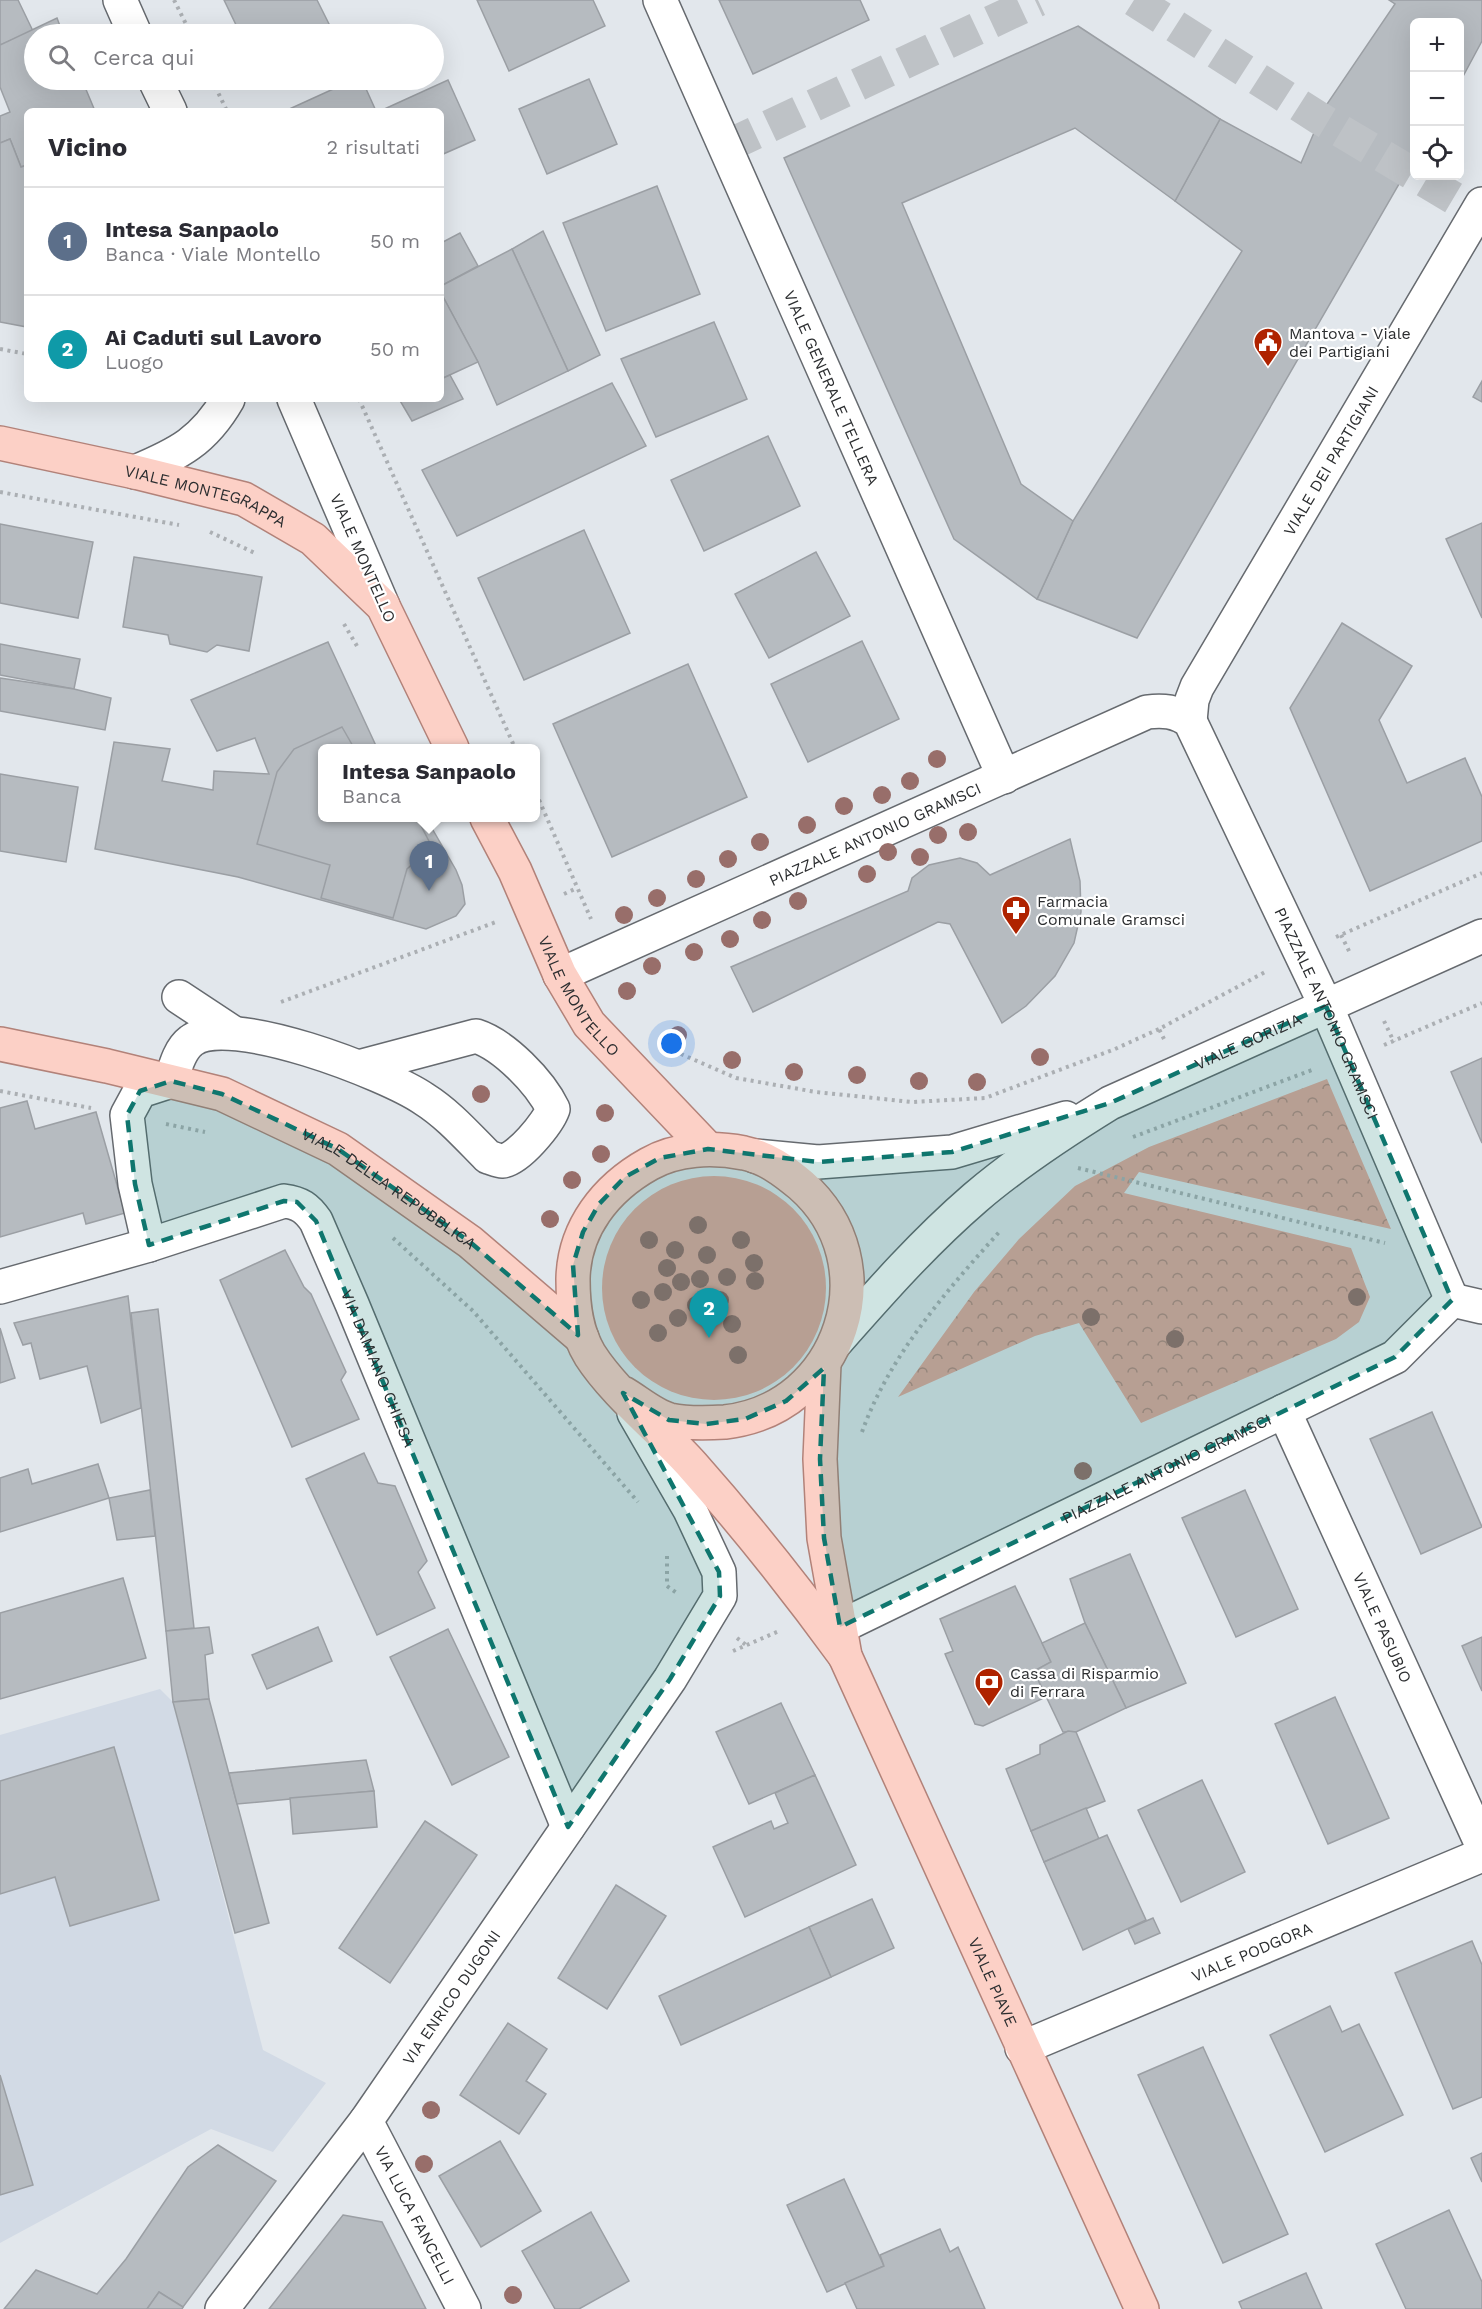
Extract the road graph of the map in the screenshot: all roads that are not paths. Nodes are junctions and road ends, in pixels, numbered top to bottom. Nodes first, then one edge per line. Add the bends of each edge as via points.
1 (120, 0) edge
2 (660, 0) edge
3 (131, 24) edge
4 (160, 90) edge
5 (169, 108) edge
6 (1482, 204) edge
7 (226, 402) edge
8 (295, 402) edge
9 (0, 444) edge
10 (135, 472) junction
11 (383, 606) junction
12 (1190, 721) junction
13 (450, 744) edge
14 (1004, 777) junction
15 (490, 822) edge
16 (1482, 936) edge
17 (561, 975) junction
18 (179, 997) dead end
19 (1326, 1006) junction
20 (232, 1032) junction
21 (0, 1044) edge
22 (359, 1067) junction
23 (171, 1081) junction
24 (1110, 1103) junction
25 (708, 1149) junction
26 (755, 1156) junction
27 (149, 1245) junction
28 (0, 1287) edge
29 (1467, 1303) edge
30 (582, 1338) junction
31 (830, 1353) junction
32 (623, 1393) junction
33 (1284, 1412) junction
34 (842, 1642) junction
35 (568, 1827) junction
36 (1482, 1845) edge
37 (1482, 1854) edge
38 (1022, 2048) junction
39 (366, 2121) junction
40 (222, 2309) edge
41 (464, 2309) edge
42 (1142, 2309) edge

1 - 3 street
2 - 14 street, VIALE GENERALE TELLERA
4 - 5 street
6 - 12 street, VIALE DEI PARTIGIANI via 1197,687
7 - 10 street via 208,430 192,444
8 - 11 street, VIALE MONTELLO
9 - 10 main road, VIALE MONTEGRAPPA
10 - 11 main road, VIALE MONTEGRAPPA via 244,499 313,539
11 - 13 main road, VIALE MONTELLO
12 - 14 street, PIAZZALE ANTONIO GRAMSCI via 1169,711 1146,712
12 - 19 street, PIAZZALE ANTONIO GRAMSCI
14 - 17 street, PIAZZALE ANTONIO GRAMSCI
15 - 17 main road, VIALE MONTELLO
16 - 19 street, VIALE GORIZIA
17 - 25 main road, VIALE MONTELLO via 589,1024
18 - 20 street
19 - 24 street, VIALE GORIZIA
19 - 29 street, PIAZZALE ANTONIO GRAMSCI
20 - 22 street via 281,1042
20 - 23 street via 191,1040
21 - 23 main road, VIALE DELLA REPUBBLICA
22 - 22 street via 422,1097 488,1157 501,1161 514,1157 549,1120 553,1109 547,1097 503,1050 476,1036
23 - 27 street via 140,1091 127,1115 135,1184
23 - 30 main road, VIALE DELLA REPUBBLICA via 222,1094 338,1149 470,1242
24 - 26 street via 952,1152 818,1162
24 - 31 street via 1055,1137 976,1198 891,1279
25 - 26 main road
25 - 30 main road via 660,1158 625,1178 599,1204 583,1232 573,1265 573,1303
26 - 31 main road via 780,1167 819,1201 842,1245 848,1276 847,1299
27 - 28 street, VIA DAMIANO CHIESA
27 - 35 street, VIA DAMIANO CHIESA via 284,1201 297,1202 316,1221
29 - 33 street, PIAZZALE ANTONIO GRAMSCI via 1395,1357
30 - 32 main road via 591,1356
31 - 32 main road via 814,1376 786,1401 745,1419 706,1424 669,1420
31 - 34 main road via 819,1459 824,1538
32 - 34 main road via 692,1465
32 - 35 street, VIA ENRICO DUGONI via 690,1510 719,1572 720,1596 670,1679
33 - 34 street, PIAZZALE ANTONIO GRAMSCI
33 - 36 street, VIALE PASUBIO
34 - 38 main road, VIALE PIAVE
35 - 39 street, VIA ENRICO DUGONI
37 - 38 street, VIALE PODGORA
38 - 42 main road, VIALE PIAVE
39 - 40 street, VIA ENRICO DUGONI
39 - 41 street, VIA LUCA FANCELLI

